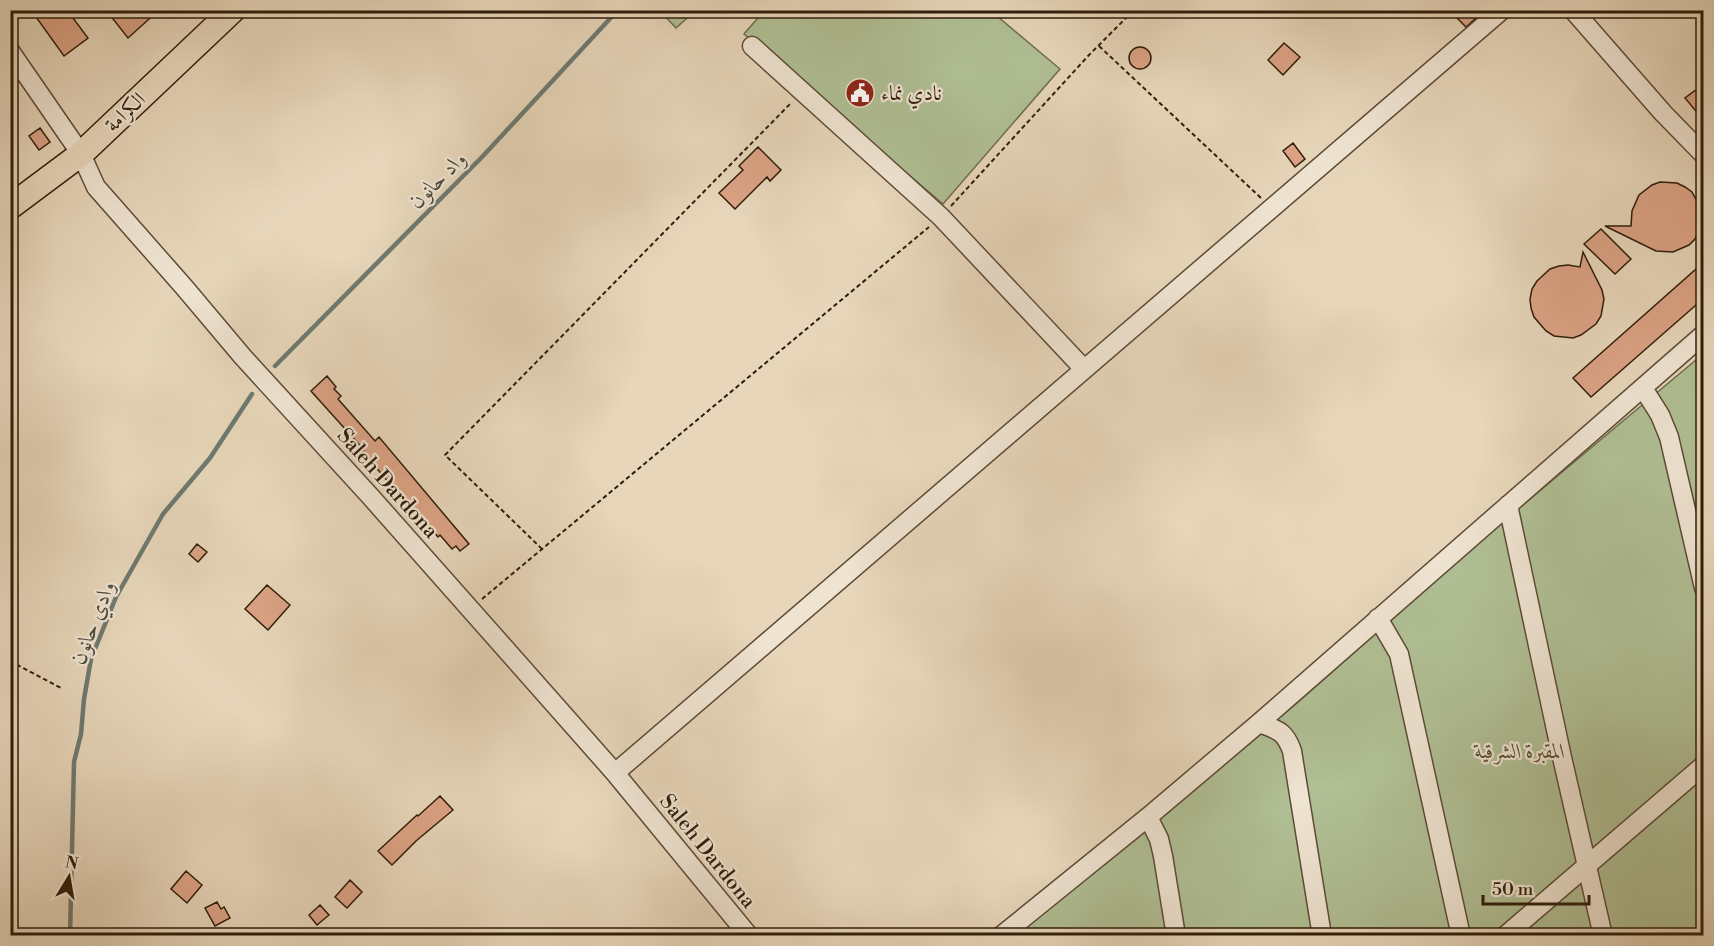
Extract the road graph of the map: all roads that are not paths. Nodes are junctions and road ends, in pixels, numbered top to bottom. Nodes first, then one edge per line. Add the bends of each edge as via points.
1 (233, 10) edge
2 (1502, 10) edge
3 (1573, 10) edge
4 (752, 46) dead end
5 (10, 51) edge
6 (81, 154) junction
7 (1704, 155) edge
8 (10, 207) edge
9 (1704, 334) edge
10 (1084, 369) junction
11 (1643, 388) junction
12 (1508, 505) junction
13 (1704, 588) edge
14 (1378, 618) junction
15 (1259, 723) junction
16 (1704, 765) edge
17 (615, 773) junction
18 (1148, 817) junction
19 (1587, 865) junction
20 (749, 936) edge
21 (1001, 936) edge
22 (1176, 936) edge
23 (1322, 936) edge
24 (1461, 936) edge
25 (1505, 936) edge
26 (1603, 936) edge

1 - 6 main road, الكرامة
2 - 10 street
3 - 7 street
4 - 10 street via 941,217
5 - 6 street, Saleh Dardona
6 - 8 main road, الكرامة
6 - 17 street, Saleh Dardona via 96,187
9 - 11 street
10 - 17 street
11 - 12 street
11 - 13 street via 1669,437
12 - 14 street
12 - 19 street
14 - 15 street
14 - 24 street via 1399,654
15 - 18 street
15 - 23 street via 1282,732 1292,751
16 - 19 street
17 - 20 street, Saleh Dardona
18 - 21 street
18 - 22 street via 1159,839
19 - 25 street
19 - 26 street

